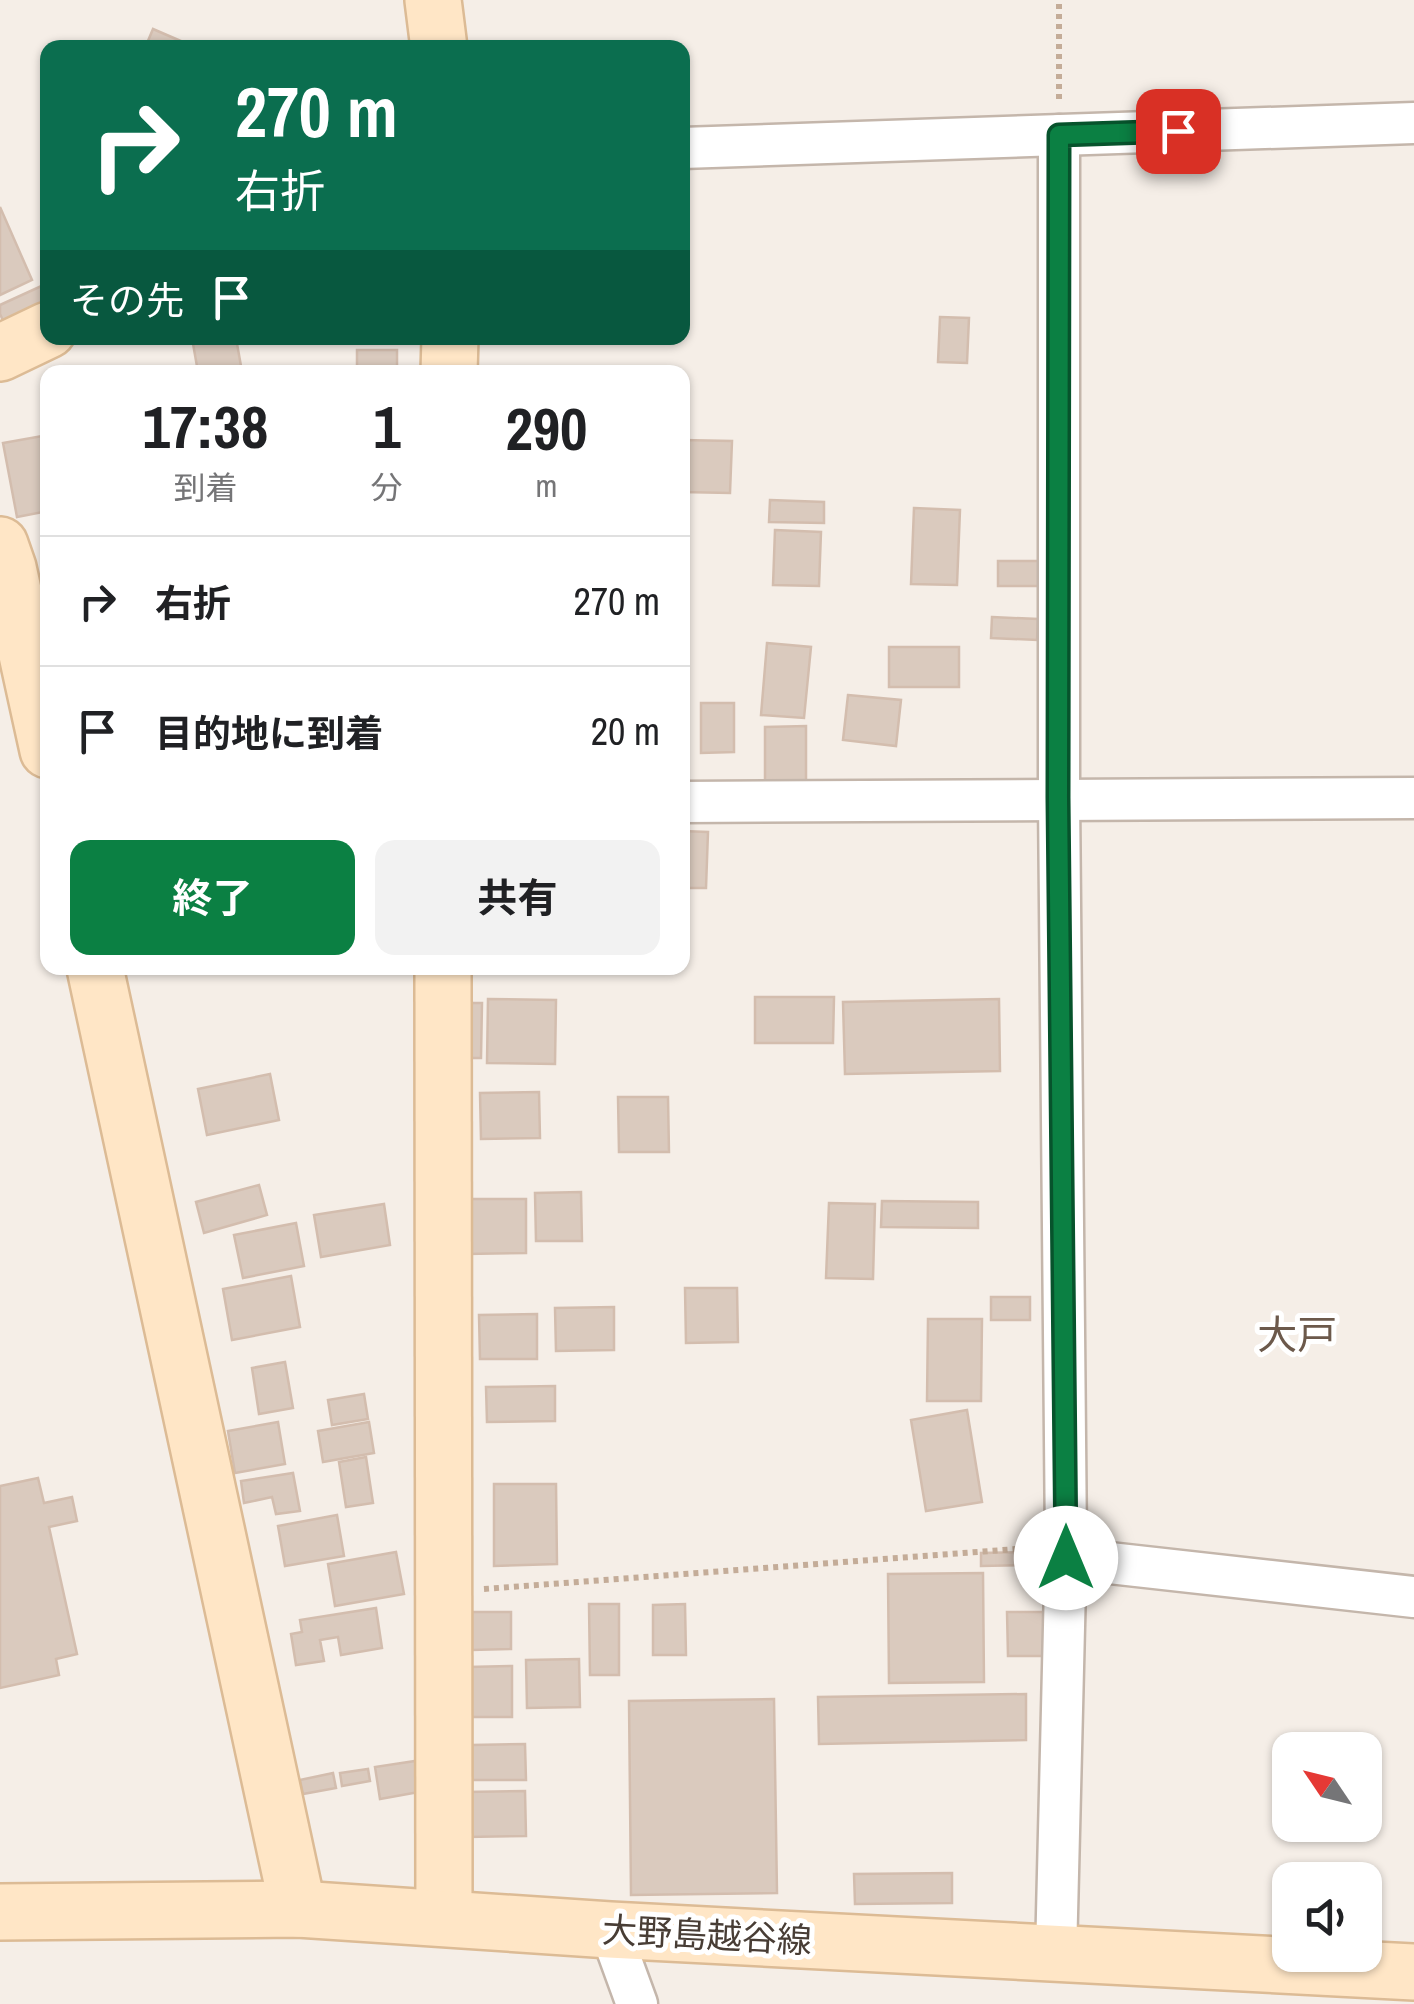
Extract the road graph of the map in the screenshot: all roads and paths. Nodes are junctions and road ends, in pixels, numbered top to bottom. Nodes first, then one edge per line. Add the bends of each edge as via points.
1 (433, 0) edge
2 (1059, 0) edge
3 (438, 40) edge
4 (1414, 123) edge
5 (1059, 135) junction
6 (690, 148) edge
7 (40, 334) edge
8 (0, 352) edge
9 (0, 546) edge
10 (40, 714) edge
11 (1058, 798) junction
12 (1414, 798) edge
13 (690, 802) edge
14 (96, 975) edge
15 (443, 975) edge
16 (1066, 1552) junction
17 (443, 1592) junction
18 (1414, 1597) edge
19 (298, 1910) junction
20 (0, 1912) edge
21 (444, 1918) junction
22 (610, 1930) junction
23 (1056, 1954) junction
24 (1414, 1972) edge
25 (637, 2004) edge

1 - 3 street
2 - 5 path
4 - 5 street
5 - 6 street
5 - 11 street
7 - 8 street
9 - 10 street
11 - 12 street
11 - 13 street
11 - 16 street
14 - 19 street
15 - 17 street
16 - 17 path
16 - 18 street
16 - 23 street
17 - 21 street
19 - 20 street, 大野島越谷線
19 - 21 street, 大野島越谷線
21 - 22 street, 大野島越谷線
22 - 23 street, 大野島越谷線
22 - 25 street
23 - 24 street, 大野島越谷線

